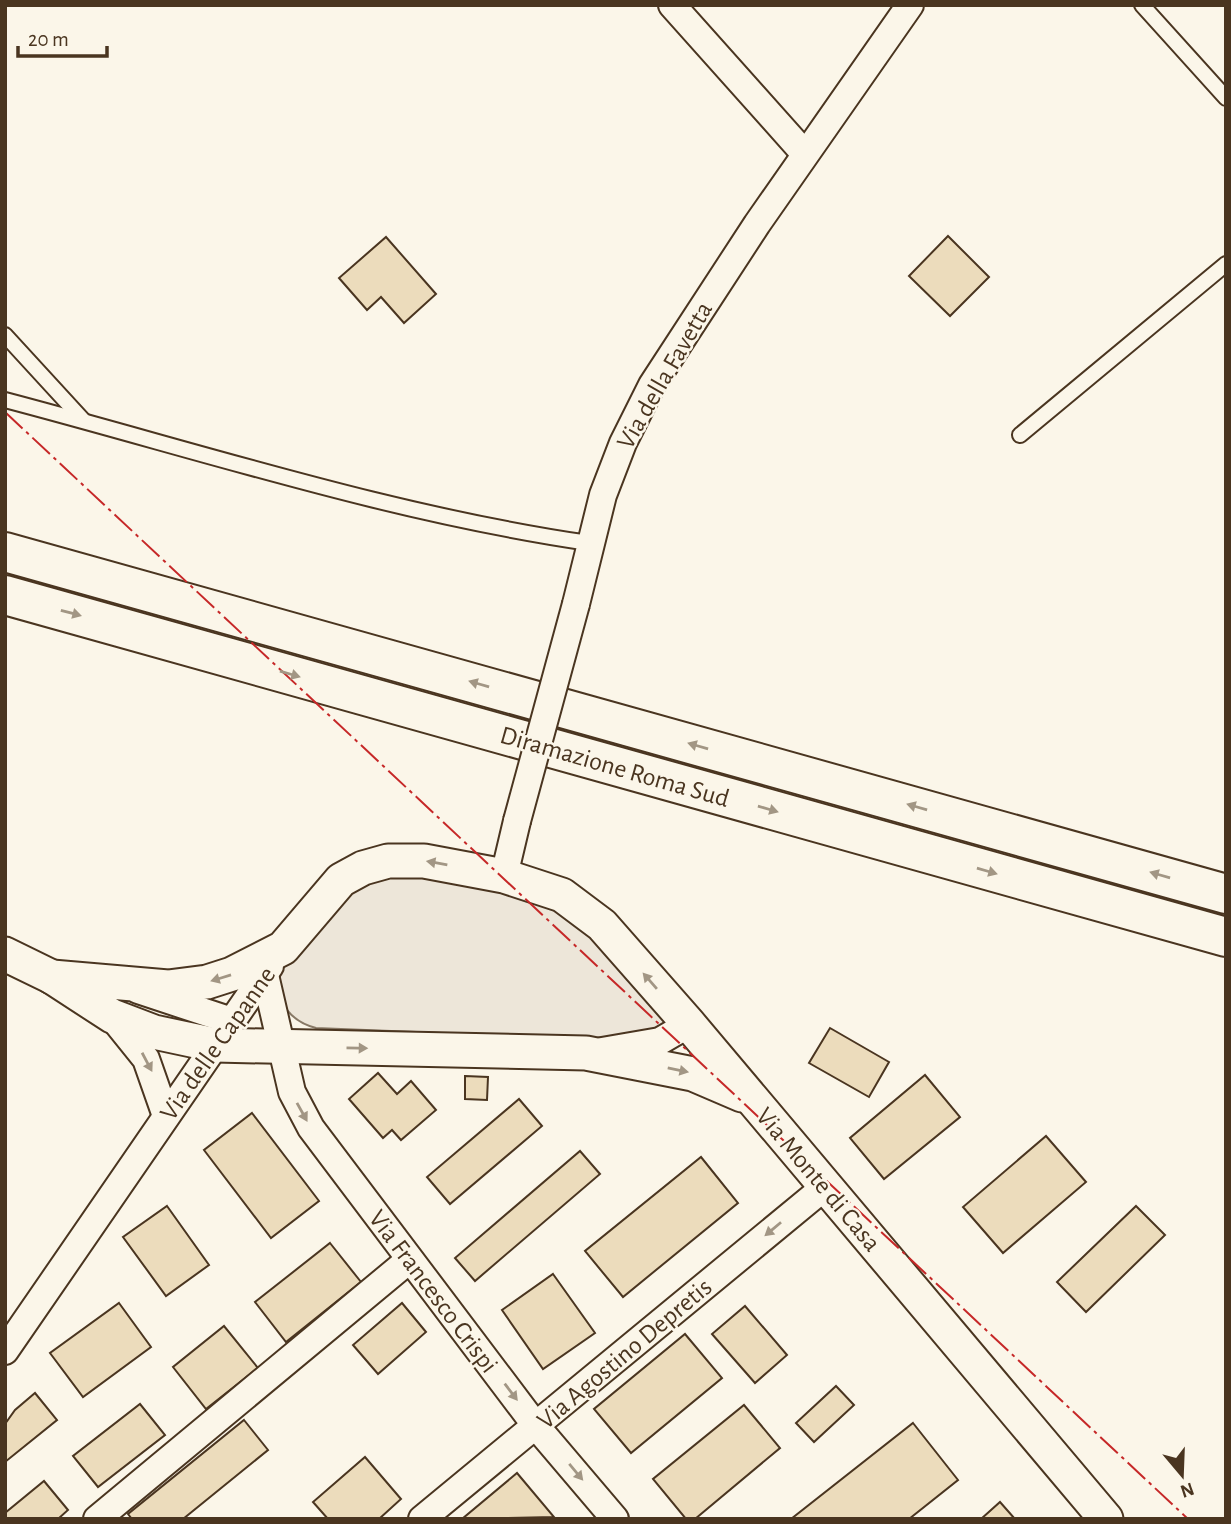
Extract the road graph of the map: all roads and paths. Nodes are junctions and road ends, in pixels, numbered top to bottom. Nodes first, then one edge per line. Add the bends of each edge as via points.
1 (672, 5) edge
2 (910, 5) edge
3 (1142, 5) edge
4 (1226, 98) edge
5 (805, 154) junction
6 (1226, 264) edge
7 (5, 335) edge
8 (5, 400) edge
9 (85, 421) junction
10 (1020, 435) dead end
11 (589, 543) junction
12 (5, 552) edge
13 (5, 595) edge
14 (504, 876) junction
15 (1226, 894) edge
16 (1226, 937) edge
17 (5, 954) edge
18 (274, 962) junction
19 (52, 977) junction
20 (128, 985) junction
21 (112, 1016) junction
22 (689, 1024) junction
23 (224, 1033) junction
24 (281, 1047) junction
25 (586, 1053) junction
26 (758, 1108) junction
27 (166, 1116) junction
28 (825, 1186) junction
29 (409, 1260) junction
30 (5, 1351) edge
31 (536, 1426) junction
32 (97, 1519) edge
33 (422, 1519) edge
34 (615, 1519) edge
35 (1106, 1519) edge

1 - 5 street
2 - 5 street, Via della Favetta
3 - 4 lane
5 - 11 street, Via della Favetta via 652,385 609,476
6 - 10 lane
7 - 9 lane
8 - 9 lane
9 - 11 lane via 408,510
11 - 14 street, Via della Favetta, bridge
15 -> 12 highway, Diramazione Roma Sud
13 -> 16 highway, Diramazione Roma Sud
14 -> 18 street, Via delle Capanne via 407,859 371,864 334,886
22 -> 14 street, Via Monte di Casa via 581,907 542,886
17 - 19 street
18 -> 20 street via 207,982 168,987
18 - 23 street, Via delle Capanne
18 - 24 street, Via Francesco Crispi
19 - 20 street
19 - 21 street
20 - 23 street
21 - 23 street via 154,1032
21 -> 27 street via 146,1059
22 - 25 street via 649,1044
22 - 26 street, Via Monte di Casa
23 - 24 street
23 - 27 street, Via delle Capanne
24 -> 25 street
24 -> 29 street, Via Francesco Crispi via 303,1116
25 -> 26 street via 693,1074 734,1090
26 - 28 street, Via Monte di Casa
27 - 30 street, Via delle Capanne
28 -> 31 street, Via Agostino Depretis
28 - 35 street, Via Monte di Casa
29 -> 31 street, Via Francesco Crispi
29 - 32 street
31 - 33 street, Via Agostino Depretis
31 -> 34 street, Via Francesco Crispi

